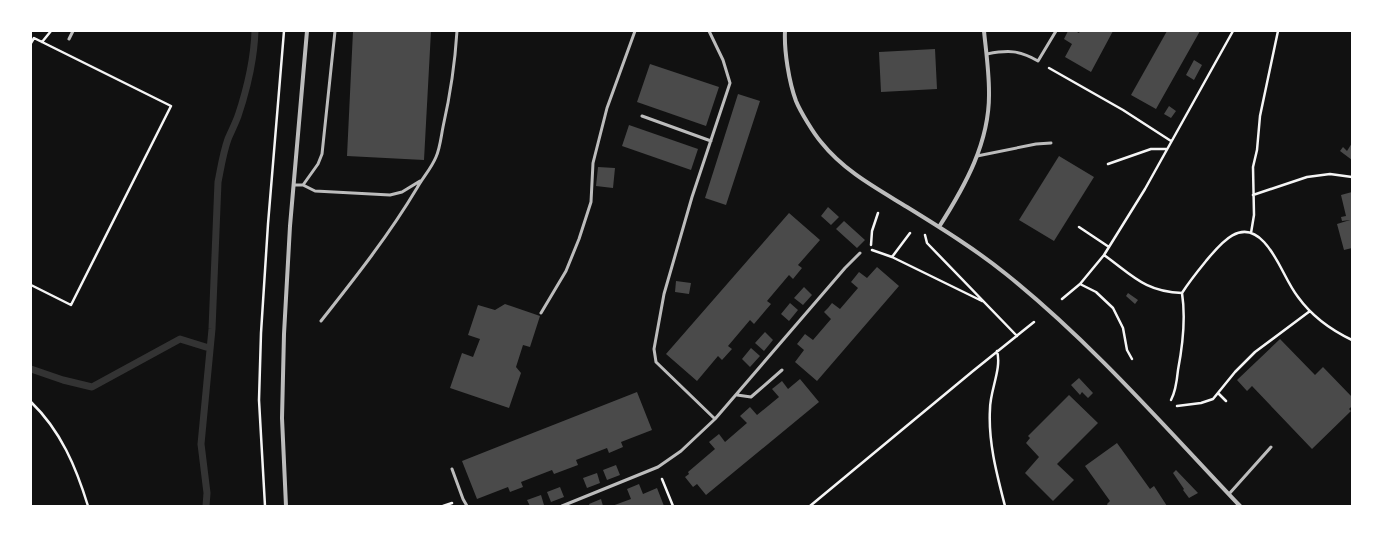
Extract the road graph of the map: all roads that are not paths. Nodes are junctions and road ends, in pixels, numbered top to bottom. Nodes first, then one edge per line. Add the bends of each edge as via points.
1 (73, 31) edge
2 (307, 31) edge
3 (336, 31) edge
4 (457, 31) edge
5 (635, 31) edge
6 (709, 31) edge
7 (785, 31) edge
8 (984, 31) edge
9 (1056, 31) edge
10 (68, 39) dead end
11 (987, 54) junction
12 (642, 116) dead end
13 (711, 141) junction
14 (1051, 143) dead end
15 (977, 156) junction
16 (422, 180) junction
17 (294, 185) junction
18 (303, 185) junction
19 (939, 227) junction
20 (860, 253) road end
21 (541, 313) dead end
22 (321, 321) dead end
23 (782, 370) dead end
24 (737, 395) junction
25 (715, 419) junction
26 (1271, 447) dead end
27 (452, 469) dead end
28 (1229, 494) junction
29 (286, 506) edge
30 (467, 506) edge
31 (562, 506) edge
32 (1240, 506) edge

1 - 10 lane
2 - 17 street
3 - 18 lane via 322,154
4 - 16 lane via 446,115 436,156
5 - 21 lane via 607,108 593,163 591,202 579,239 566,271
6 - 13 lane via 723,60 730,83
7 - 19 street via 786,56 796,102 820,141 858,177
8 - 11 street
9 - 11 lane via 1038,62 1013,51
11 - 15 street via 990,93 985,130
12 - 13 lane
13 - 25 lane via 664,294 654,349 656,362
14 - 15 lane
15 - 19 street via 962,190
16 - 18 lane via 402,192 390,195 315,191
16 - 22 lane via 401,215
17 - 18 lane
17 - 29 street via 287,261 282,378
19 - 28 street via 982,255 1031,294 1114,372
20 - 24 lane via 748,379
23 - 24 lane via 751,397
24 - 25 lane
25 - 31 lane via 681,451 658,467
26 - 28 lane
27 - 30 lane
28 - 32 street

